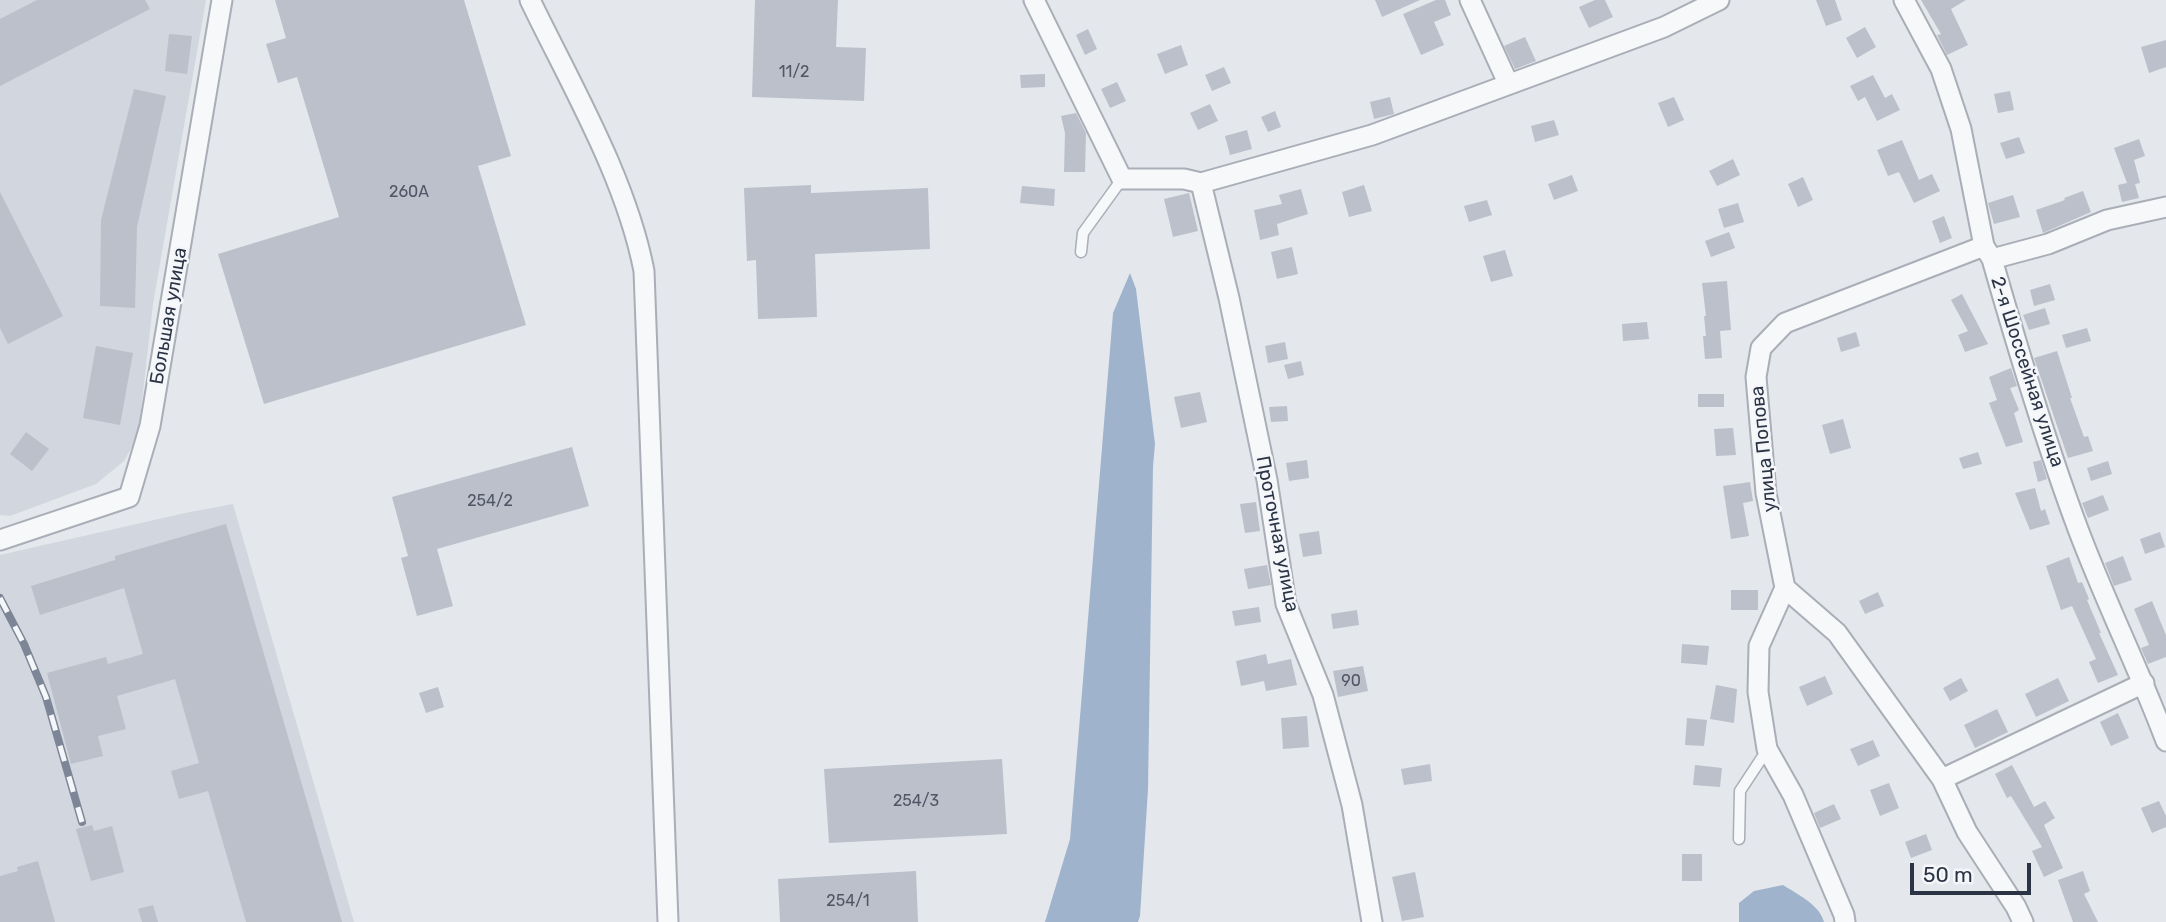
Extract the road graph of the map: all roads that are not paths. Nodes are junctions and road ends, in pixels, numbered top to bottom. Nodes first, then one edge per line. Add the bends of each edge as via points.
1 (222, 0) edge
2 (530, 0) edge
3 (1034, 0) edge
4 (1470, 0) edge
5 (1718, 0) edge
6 (1904, 0) edge
7 (1508, 83) junction
8 (1122, 179) junction
9 (1201, 183) junction
10 (2166, 207) edge
11 (1081, 252) dead end
12 (1988, 252) junction
13 (0, 540) edge
14 (1786, 588) junction
15 (2144, 683) junction
16 (2166, 741) edge
17 (1767, 749) junction
18 (1942, 779) junction
19 (1739, 839) dead end
20 (668, 922) edge
21 (1372, 922) edge
22 (1844, 922) edge
23 (2023, 922) edge

1 - 13 street, Большая улица via 150,426 129,497
2 - 20 street via 612,172 636,232 644,271
3 - 8 street
4 - 7 street
5 - 7 street via 1664,27
6 - 12 street, 2-я Шоссейная улица via 1941,69 1961,130
7 - 9 street via 1372,135
8 - 9 street
8 - 11 lane via 1083,233
9 - 21 street, Проточная улица via 1267,480 1286,604 1323,695 1352,805
10 - 12 street, улица Попова via 2107,220 2048,244
12 - 14 street, улица Попова via 1785,323 1761,348 1756,377 1766,493
12 - 15 street, 2-я Шоссейная улица via 2078,530
14 - 17 street via 1759,646 1758,692
14 - 18 street via 1837,633
15 - 16 street, 2-я Шоссейная улица
15 - 18 street
17 - 19 lane via 1740,791
17 - 22 street via 1793,795
18 - 23 street via 1967,832

